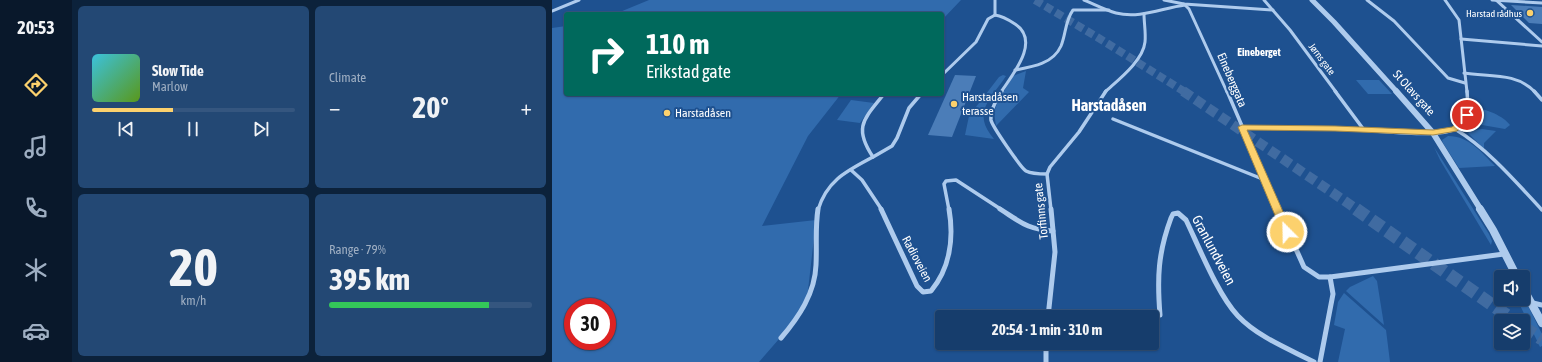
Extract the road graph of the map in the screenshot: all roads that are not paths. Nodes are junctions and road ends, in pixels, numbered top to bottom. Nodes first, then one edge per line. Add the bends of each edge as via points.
1 (579, 0) edge
2 (995, 0) edge
3 (1084, 0) edge
4 (1164, 0) edge
5 (1264, 0) edge
6 (1312, 0) edge
7 (1367, 0) edge
8 (1445, 0) edge
9 (1492, 0) edge
10 (1496, 0) edge
11 (1501, 0) edge
12 (1542, 3) edge
13 (1185, 5) junction
14 (1109, 10) junction
15 (1273, 10) junction
16 (552, 11) edge
17 (1144, 14) junction
18 (995, 15) junction
19 (1461, 38) junction
20 (1542, 42) edge
21 (1542, 46) edge
22 (1015, 70) junction
23 (944, 73) edge
24 (1464, 73) junction
25 (1465, 83) junction
26 (882, 96) edge
27 (919, 96) edge
28 (1542, 100) edge
29 (1113, 119) dead end
30 (1242, 127) junction
31 (1455, 129) junction
32 (1364, 130) junction
33 (1433, 133) junction
34 (873, 157) junction
35 (851, 170) junction
36 (1047, 174) junction
37 (1265, 180) junction
38 (1542, 210) edge
39 (1053, 230) junction
40 (1505, 254) junction
41 (1513, 270) edge
42 (1330, 277) junction
43 (1531, 303) joint
44 (1542, 305) edge
45 (1049, 310) edge
46 (1160, 314) dead end
47 (1542, 323) edge
48 (781, 338) dead end
49 (1046, 350) edge
50 (1046, 362) edge
51 (1314, 362) edge
52 (1320, 362) edge

1 - 16 street
2 - 18 street
3 - 14 street
4 - 13 street
5 - 15 street, Jørns gate
6 - 33 street, St Olavs gate via 1332,19
7 - 25 street via 1394,21 1448,78
8 - 19 street via 1457,16
9 - 10 street
10 - 11 street
10 - 20 street
11 - 12 street
13 - 15 street
13 - 17 street
13 - 30 street, Eineberggata via 1214,62
14 - 17 street via 1124,14
14 - 22 street via 1073,10 1068,17 1057,53 1037,66
15 - 32 street, Jørns gate
17 - 36 street via 1145,43 1140,54 1129,70 1103,94 1079,132
18 - 22 street, Torfinns gate via 1015,24 1025,35 1026,49
18 - 23 street via 988,19 976,42
19 - 21 street
19 - 24 street
22 - 36 street, Torfinns gate via 995,103 991,121 1019,165 1028,172
24 - 25 street
24 - 28 street via 1518,80 1527,84
25 - 31 street via 1467,115
26 - 34 street via 867,116 861,131 864,144
27 - 34 street via 909,108 892,146
29 - 37 street
30 - 32 street
30 - 37 street, Eineberggata
31 - 33 street
31 - 38 street via 1468,137
32 - 33 street
33 - 40 street, St Olavs gate
34 - 35 street
35 - 39 street, Radioveien via 859,176 878,202 917,286 923,292 931,291 936,285 951,249 952,227 944,184 946,181 956,180 1027,227
35 - 48 street via 836,179 821,198 817,215 815,277 797,319
36 - 39 street, Torfinns gate
37 - 42 street, Eineberggata via 1304,267 1319,276
39 - 45 street, Torfinns gate via 1055,252
40 - 41 street, St Olavs gate
40 - 42 street
42 - 52 street via 1333,294
43 - 44 street
43 - 47 street
46 - 51 street, Granlundveien via 1157,271 1159,252 1171,218 1173,214 1178,213 1186,220 1230,306 1240,317 1261,334
49 - 50 street

